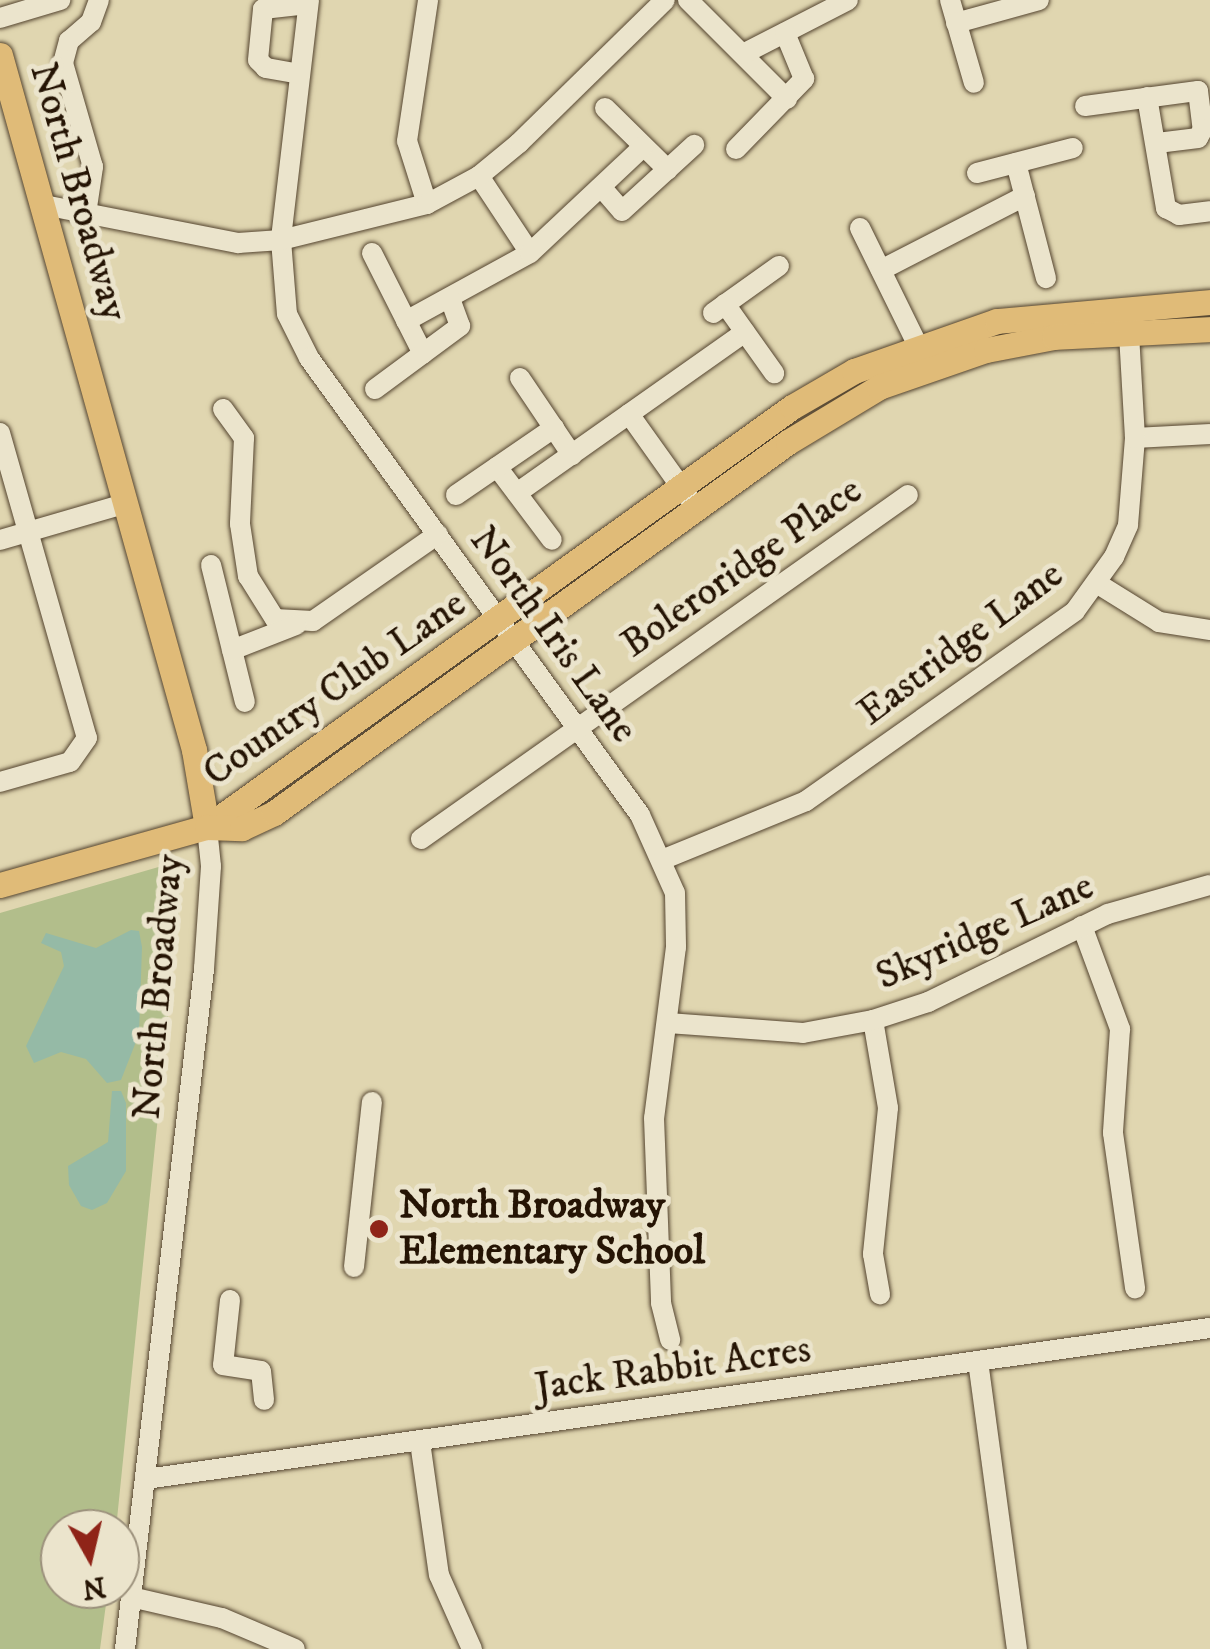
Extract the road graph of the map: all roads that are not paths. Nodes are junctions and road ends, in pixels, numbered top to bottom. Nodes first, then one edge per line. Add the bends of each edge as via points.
1 (60, 0) edge
2 (99, 0) edge
3 (428, 0) edge
4 (664, 0) edge
5 (688, 0) edge
6 (848, 0) edge
7 (950, 0) edge
8 (1038, 0) edge
9 (308, 2) edge
10 (1005, 5) edge
11 (0, 18) edge
12 (956, 23) junction
13 (785, 33) junction
14 (743, 54) junction
15 (0, 55) edge
16 (300, 74) junction
17 (974, 83) dead end
18 (1147, 98) junction
19 (787, 99) junction
20 (1085, 106) dead end
21 (605, 108) dead end
22 (1157, 143) junction
23 (694, 145) dead end
24 (643, 147) junction
25 (1073, 148) dead end
26 (736, 149) dead end
27 (1016, 162) junction
28 (668, 170) junction
29 (978, 173) dead end
30 (479, 176) junction
31 (602, 188) junction
32 (1024, 196) junction
33 (427, 204) junction
34 (44, 206) junction
35 (1210, 211) edge
36 (86, 214) junction
37 (860, 228) dead end
38 (281, 240) junction
39 (372, 253) dead end
40 (530, 253) junction
41 (779, 266) dead end
42 (881, 270) junction
43 (1046, 278) dead end
44 (450, 298) junction
45 (1210, 302) edge
46 (1128, 319) junction
47 (406, 321) junction
48 (1210, 328) edge
49 (745, 332) junction
50 (423, 354) junction
51 (923, 356) junction
52 (774, 374) dead end
53 (520, 378) dead end
54 (375, 389) dead end
55 (223, 408) dead end
56 (630, 414) junction
57 (554, 428) junction
58 (0, 433) edge
59 (1210, 434) edge
60 (1135, 438) junction
61 (572, 455) junction
62 (497, 467) junction
63 (680, 486) junction
64 (517, 494) junction
65 (908, 494) dead end
66 (456, 495) dead end
67 (124, 504) junction
68 (696, 509) junction
69 (28, 532) junction
70 (438, 534) junction
71 (0, 540) edge
72 (552, 540) dead end
73 (211, 565) dead end
74 (1098, 584) junction
75 (296, 625) junction
76 (1210, 630) edge
77 (507, 631) junction
78 (232, 650) junction
79 (245, 702) dead end
80 (577, 728) junction
81 (0, 782) edge
82 (207, 827) junction
83 (422, 839) dead end
84 (664, 858) junction
85 (0, 885) edge
86 (1210, 885) edge
87 (1082, 926) junction
88 (873, 1020) junction
89 (668, 1023) junction
90 (372, 1102) dead end
91 (354, 1267) dead end
92 (1135, 1288) dead end
93 (880, 1294) dead end
94 (230, 1300) dead end
95 (1210, 1328) edge
96 (670, 1340) dead end
97 (978, 1360) junction
98 (264, 1400) dead end
99 (420, 1442) junction
100 (146, 1480) junction
101 (140, 1527) edge
102 (140, 1599) edge
103 (129, 1609) edge
104 (124, 1649) edge
105 (294, 1649) edge
106 (472, 1649) edge
107 (1017, 1649) edge

1 - 11 street
2 - 36 street via 91,22 69,41 64,64 93,167
3 - 33 street via 407,141
4 - 30 street
5 - 14 street
6 - 13 street
7 - 12 street
8 - 10 street
9 - 16 street, North Iris Lane
9 - 16 street via 263,9 258,60 266,68
10 - 12 street
12 - 17 street
13 - 14 street
13 - 19 street via 804,79
14 - 19 street
15 - 34 main road, North Broadway
16 - 38 street, North Iris Lane
18 - 20 street
18 - 22 street
18 - 22 street via 1198,91 1198,138
19 - 26 street
21 - 24 street
22 - 35 street via 1166,208 1179,215
23 - 28 street
24 - 28 street
24 - 31 street
25 - 27 street
27 - 29 street
27 - 32 street
28 - 31 street via 622,211
30 - 33 street
30 - 40 street
31 - 40 street
32 - 42 street
32 - 43 street
33 - 38 street
34 - 36 street
34 - 67 main road, North Broadway
36 - 38 street via 238,243
37 - 42 street
38 - 70 street, North Iris Lane via 287,314 309,358
39 - 47 street
40 - 44 street
41 - 49 street via 719,308
42 - 51 street
44 - 47 street
44 - 50 street via 460,326
45 - 46 main road, Country Club Lane
46 - 48 main road, Country Club Lane
46 - 51 main road, Country Club Lane via 996,322
46 - 60 street, Eastridge Lane
47 - 50 street
49 - 52 street
49 - 56 street
50 - 54 street
51 - 63 main road, Country Club Lane via 792,407
51 - 68 main road, Country Club Lane
53 - 57 street
55 - 75 street via 246,451 240,524 248,576 261,605
56 - 61 street
56 - 63 street
57 - 61 street
57 - 62 street
58 - 69 street
59 - 60 street
60 - 74 street, Eastridge Lane via 1128,525
61 - 64 street
62 - 64 street
62 - 66 street
63 - 68 street
63 - 77 main road, Country Club Lane
64 - 72 street
65 - 80 street, Boleroridge Place
67 - 69 street
67 - 82 main road, North Broadway via 194,750
68 - 77 main road, Country Club Lane
69 - 71 street
69 - 81 street via 87,738 70,762
70 - 75 street via 313,622
70 - 77 street, North Iris Lane
73 - 78 street
74 - 76 street via 1159,622
74 - 84 street, Eastridge Lane via 1075,611 806,801
75 - 78 street
77 - 80 street, North Iris Lane
77 - 82 main road, Country Club Lane via 274,812 242,828
78 - 79 street
80 - 83 street, Boleroridge Place
80 - 84 street, North Iris Lane
82 - 85 main road, Country Club Lane
82 - 100 street, North Broadway via 204,969
84 - 89 street, North Iris Lane via 677,913
86 - 87 street, Skyridge Lane via 1168,893
87 - 88 street, Skyridge Lane via 928,1002
87 - 92 street via 1120,1029 1114,1134
88 - 89 street, Skyridge Lane via 803,1033
88 - 93 street via 888,1108 873,1254
89 - 96 street, North Iris Lane via 654,1118 661,1303
90 - 91 street
94 - 98 street via 223,1365 261,1371
95 - 97 street, Jack Rabbit Acres
97 - 99 street, Jack Rabbit Acres
97 - 107 street
99 - 100 street, Jack Rabbit Acres
99 - 106 street via 439,1575
100 - 101 street, North Broadway
102 - 105 street via 222,1618
103 - 104 street, North Broadway

